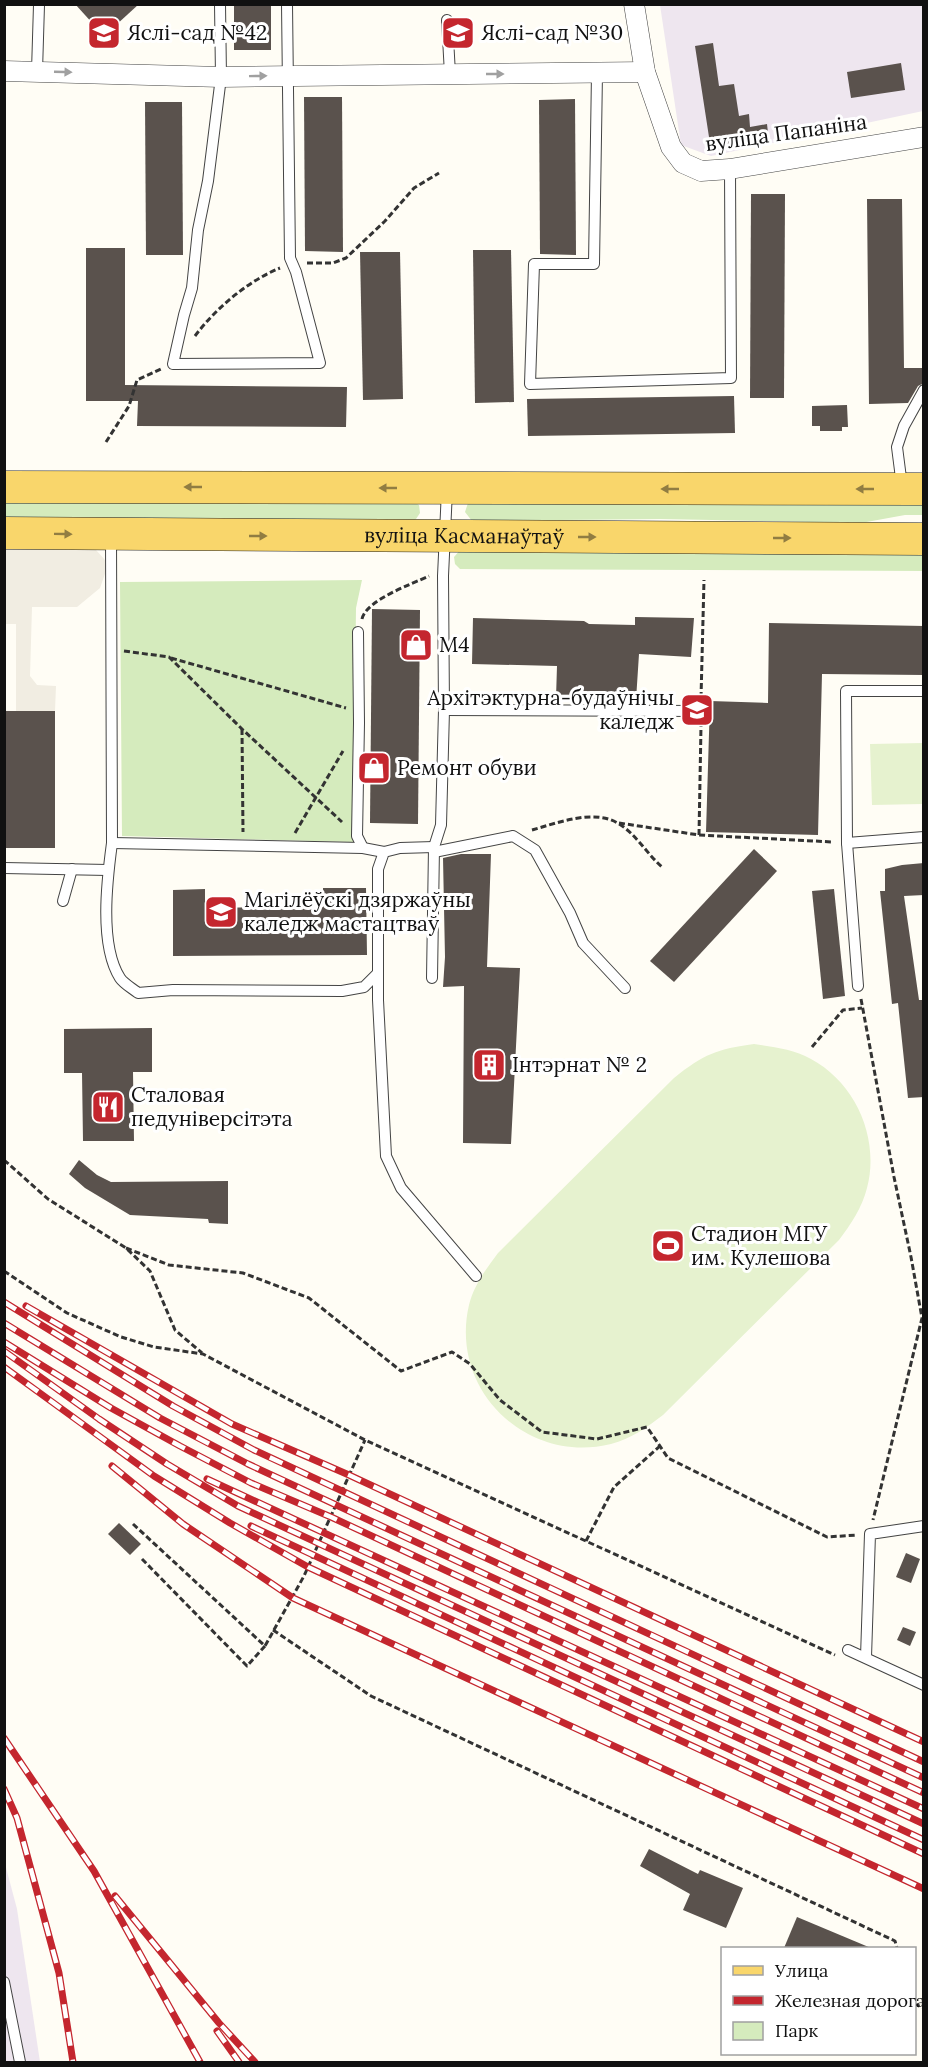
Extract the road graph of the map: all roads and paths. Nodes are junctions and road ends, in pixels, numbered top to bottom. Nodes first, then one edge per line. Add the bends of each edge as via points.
1 (220, 4) edge
2 (286, 4) edge
3 (634, 4) edge
4 (39, 5) edge
5 (447, 20) dead end
6 (4, 71) edge
7 (36, 71) junction
8 (645, 72) junction
9 (450, 74) junction
10 (597, 74) junction
11 (221, 76) junction
12 (287, 76) junction
13 (923, 137) edge
14 (924, 150) edge
15 (730, 169) junction
16 (173, 364) junction
17 (924, 390) edge
18 (106, 442) dead end
19 (4, 487) edge
20 (447, 488) junction
21 (913, 489) edge
22 (4, 533) edge
23 (111, 535) junction
24 (444, 537) junction
25 (924, 538) edge
26 (429, 576) dead end
27 (358, 632) joint
28 (111, 649) junction
29 (169, 657) junction
30 (924, 692) edge
31 (444, 710) junction
32 (359, 711) junction
33 (701, 711) dead end
34 (359, 723) junction
35 (242, 729) junction
36 (316, 798) junction
37 (619, 823) junction
38 (357, 836) junction
39 (513, 836) junction
40 (924, 837) edge
41 (112, 843) junction
42 (847, 843) junction
43 (243, 846) junction
44 (286, 847) junction
45 (363, 848) junction
46 (434, 849) junction
47 (384, 852) junction
48 (662, 867) dead end
49 (4, 868) edge
50 (72, 869) junction
51 (108, 870) junction
52 (63, 901) dead end
53 (378, 973) junction
54 (432, 978) dead end
55 (858, 986) joint
56 (625, 988) dead end
57 (862, 1008) junction
58 (812, 1047) dead end
59 (4, 1160) edge
60 (126, 1248) junction
61 (4, 1271) edge
62 (476, 1276) dead end
63 (923, 1318) edge
64 (204, 1354) junction
65 (365, 1440) junction
66 (660, 1446) junction
67 (133, 1524) dead end
68 (924, 1526) edge
69 (870, 1534) junction
70 (586, 1541) junction
71 (142, 1559) dead end
72 (273, 1630) junction
73 (265, 1646) junction
74 (846, 1655) joint
75 (866, 1657) junction
76 (924, 1684) edge
77 (897, 1947) edge
78 (4, 1982) edge
79 (20, 2062) edge

1 - 11 lane
2 - 12 lane
3 - 8 street, вуліца Папаніна
4 - 7 lane
5 - 9 lane
6 - 7 street
7 -> 11 street
8 - 10 street
8 - 15 street, вуліца Папаніна via 671,147 683,163 701,171
9 -> 10 street
9 - 12 street
10 - 15 lane via 594,264 534,264 530,384 731,378
11 -> 12 street
11 - 16 lane via 192,288
12 - 16 lane via 290,258 320,363
13 - 14 lane
13 - 15 street, вуліца Папаніна
16 - 18 path via 136,380 129,406
17 - 21 lane via 897,447
20 -> 19 main road
21 -> 20 main road
20 - 24 lane
22 -> 23 main road, вуліца Касманаўтаў
23 -> 24 main road, вуліца Касманаўтаў
23 - 28 lane
24 -> 25 main road, вуліца Касманаўтаў
24 - 31 lane
26 - 27 path via 363,612
27 - 32 lane
28 - 29 path
28 - 41 lane
29 - 32 path
29 - 35 path
30 - 42 lane via 846,691
31 - 33 lane
31 - 46 lane via 441,825
32 - 34 lane
34 - 36 path
34 - 38 lane
35 - 36 path
35 - 43 path
36 - 38 path
36 - 44 path
37 - 39 path via 590,818 563,821
37 - 42 path via 699,835
37 - 48 path
38 - 45 lane
39 - 46 lane
39 - 56 lane via 535,850 583,943
40 - 42 lane
41 - 43 lane
41 - 51 lane
42 - 55 lane
43 - 44 lane
44 - 45 lane
45 - 47 lane
46 - 47 lane via 400,848
46 - 54 lane
47 - 53 lane via 378,869
49 - 50 lane
50 - 51 lane
50 - 52 lane
51 - 53 lane via 106,916 111,958 121,980 138,993 342,991 364,987
53 - 62 lane via 386,1156 400,1188
55 - 57 path
57 - 58 path via 843,1011
57 - 63 path
59 - 60 path via 48,1199
60 - 64 path via 150,1271 175,1330
60 - 66 path via 169,1265 243,1273 309,1298 401,1371 452,1352 470,1364 500,1400 542,1432 597,1439 647,1427
61 - 64 path via 67,1313 121,1337 154,1347
63 - 69 path
64 - 65 path
65 - 70 path
65 - 72 path via 304,1576
66 - 69 path via 668,1458 827,1537
66 - 70 path via 614,1487
67 - 73 path
68 - 69 lane
69 - 75 lane
70 - 74 path
71 - 73 path via 248,1666
72 - 73 path
72 - 77 path via 371,1696 895,1941
74 - 75 lane
75 - 76 lane
78 - 79 lane

